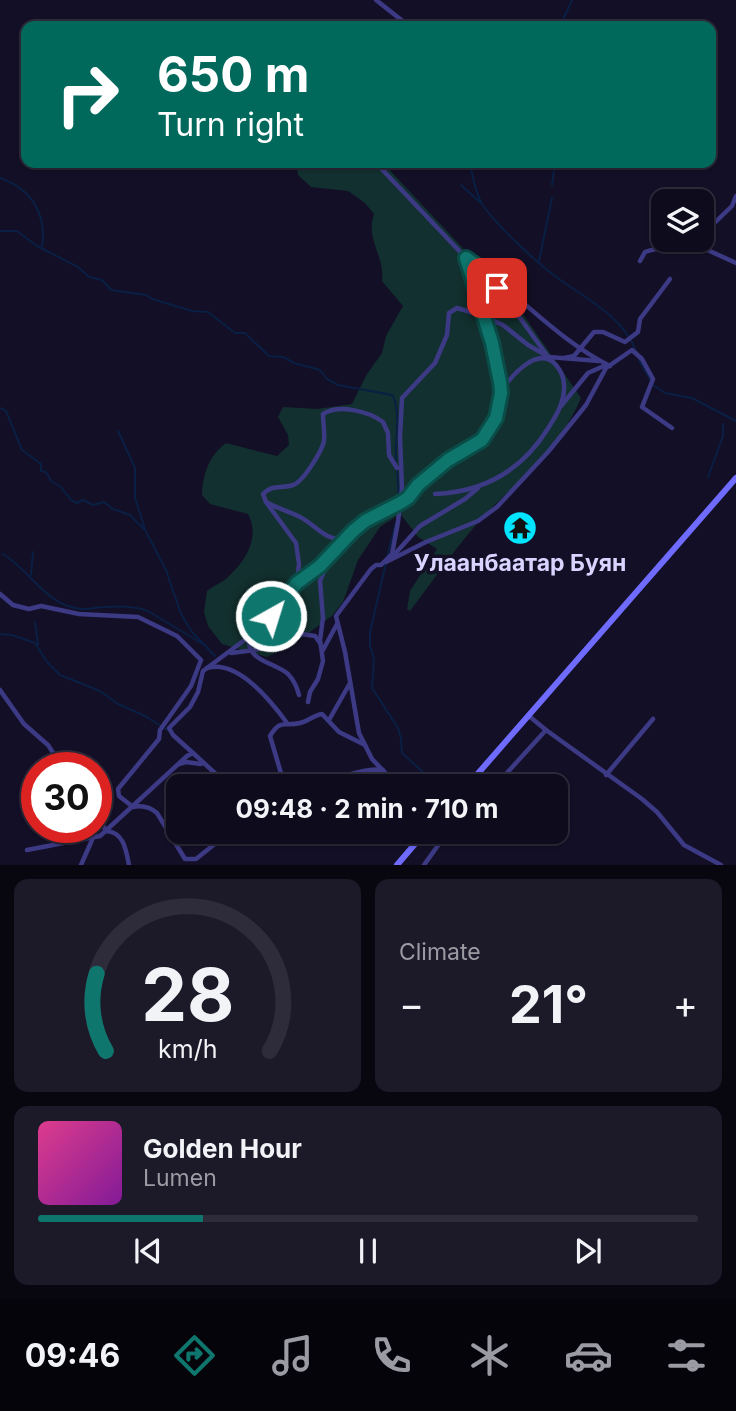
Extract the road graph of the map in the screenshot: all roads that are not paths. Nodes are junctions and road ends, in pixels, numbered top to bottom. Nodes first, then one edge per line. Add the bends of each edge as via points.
1 (376, 0) edge
2 (403, 21) edge
3 (381, 168) edge
4 (736, 196) edge
5 (714, 223) edge
6 (651, 250) edge
7 (712, 252) edge
8 (466, 258) junction
9 (640, 261) dead end
10 (736, 263) edge
11 (490, 275) junction
12 (670, 279) dead end
13 (484, 316) junction
14 (580, 349) junction
15 (549, 357) junction
16 (559, 359) junction
17 (599, 361) junction
18 (610, 366) junction
19 (501, 393) junction
20 (561, 406) junction
21 (672, 428) dead end
22 (397, 468) dead end
23 (736, 478) edge
24 (479, 487) junction
25 (435, 495) dead end
26 (266, 502) junction
27 (400, 503) junction
28 (344, 539) junction
29 (335, 549) junction
30 (383, 564) junction
31 (297, 583) junction
32 (0, 594) edge
33 (337, 623) junction
34 (250, 636) junction
35 (320, 645) junction
36 (252, 651) junction
37 (323, 651) junction
38 (230, 653) junction
39 (206, 668) junction
40 (350, 682) junction
41 (0, 691) edge
42 (299, 695) dead end
43 (308, 702) dead end
44 (528, 716) junction
45 (653, 719) dead end
46 (329, 720) junction
47 (287, 723) junction
48 (546, 730) junction
49 (365, 745) junction
50 (53, 752) edge
51 (193, 753) junction
52 (175, 766) junction
53 (207, 768) junction
54 (387, 772) joint
55 (214, 774) edge
56 (281, 774) edge
57 (352, 774) edge
58 (477, 774) edge
59 (506, 774) edge
60 (606, 775) junction
61 (132, 807) junction
62 (112, 825) edge
63 (112, 832) edge
64 (69, 843) edge
65 (91, 843) edge
66 (214, 844) edge
67 (415, 844) edge
68 (441, 844) edge
69 (27, 850) dead end
70 (195, 859) junction
71 (81, 865) edge
72 (129, 865) edge
73 (190, 865) edge
74 (397, 865) edge
75 (424, 865) edge
76 (721, 865) edge

1 - 2 street
3 - 8 street
4 - 5 street
6 - 9 street
7 - 10 street
8 - 11 street
8 - 13 street
11 - 14 street
11 - 15 street
12 - 14 street via 640,319 638,331 625,342 594,332
13 - 15 street
13 - 19 street
13 - 27 street via 464,309 450,311 447,335 435,363 402,398
14 - 16 street via 574,356
14 - 17 street
15 - 16 street
16 - 17 street
17 - 18 street
18 - 20 street via 588,373
18 - 21 street via 632,350 642,359 653,379 642,407
18 - 30 street via 558,439 497,507 478,521
19 - 20 street via 522,366 547,359 558,367 564,381
19 - 27 street via 496,418 482,440 448,460
20 - 24 street via 538,444 516,467
22 - 26 street via 389,455 383,422 356,410 328,411 323,414 322,447 305,475 293,485 268,489 263,494
23 - 44 main road
24 - 25 street
24 - 30 street via 420,526
26 - 28 street via 327,536
26 - 31 street via 296,543
27 - 28 street via 365,521
27 - 30 street via 394,548
28 - 29 street
29 - 31 street
29 - 35 street via 320,581
30 - 33 street via 364,578 336,616
31 - 34 street
32 - 61 street via 13,605 29,609 41,606 79,614 138,617 177,636 201,660 159,739 118,789 119,796
33 - 37 street
33 - 40 street
34 - 36 street
34 - 38 street
35 - 36 street via 314,636 302,634
35 - 37 street
36 - 38 street
36 - 42 street via 287,673
37 - 43 street
38 - 39 street
39 - 47 street via 233,671 248,680
39 - 51 street via 190,707 169,728
40 - 46 street
40 - 49 street
41 - 50 street
44 - 48 street
44 - 58 main road
45 - 60 street
46 - 47 street via 322,714
46 - 49 street via 339,732
47 - 56 street via 276,727 270,736
48 - 59 street
48 - 60 street
49 - 54 street
51 - 52 street
51 - 53 street
52 - 53 street via 190,762
52 - 61 street
53 - 55 street
54 - 57 street via 376,769
60 - 76 street via 657,812 684,845
61 - 62 street
61 - 70 street via 152,809 182,855
63 - 72 street via 120,836
64 - 69 street
65 - 71 street
66 - 70 street
67 - 74 main road
68 - 75 street
70 - 73 street

